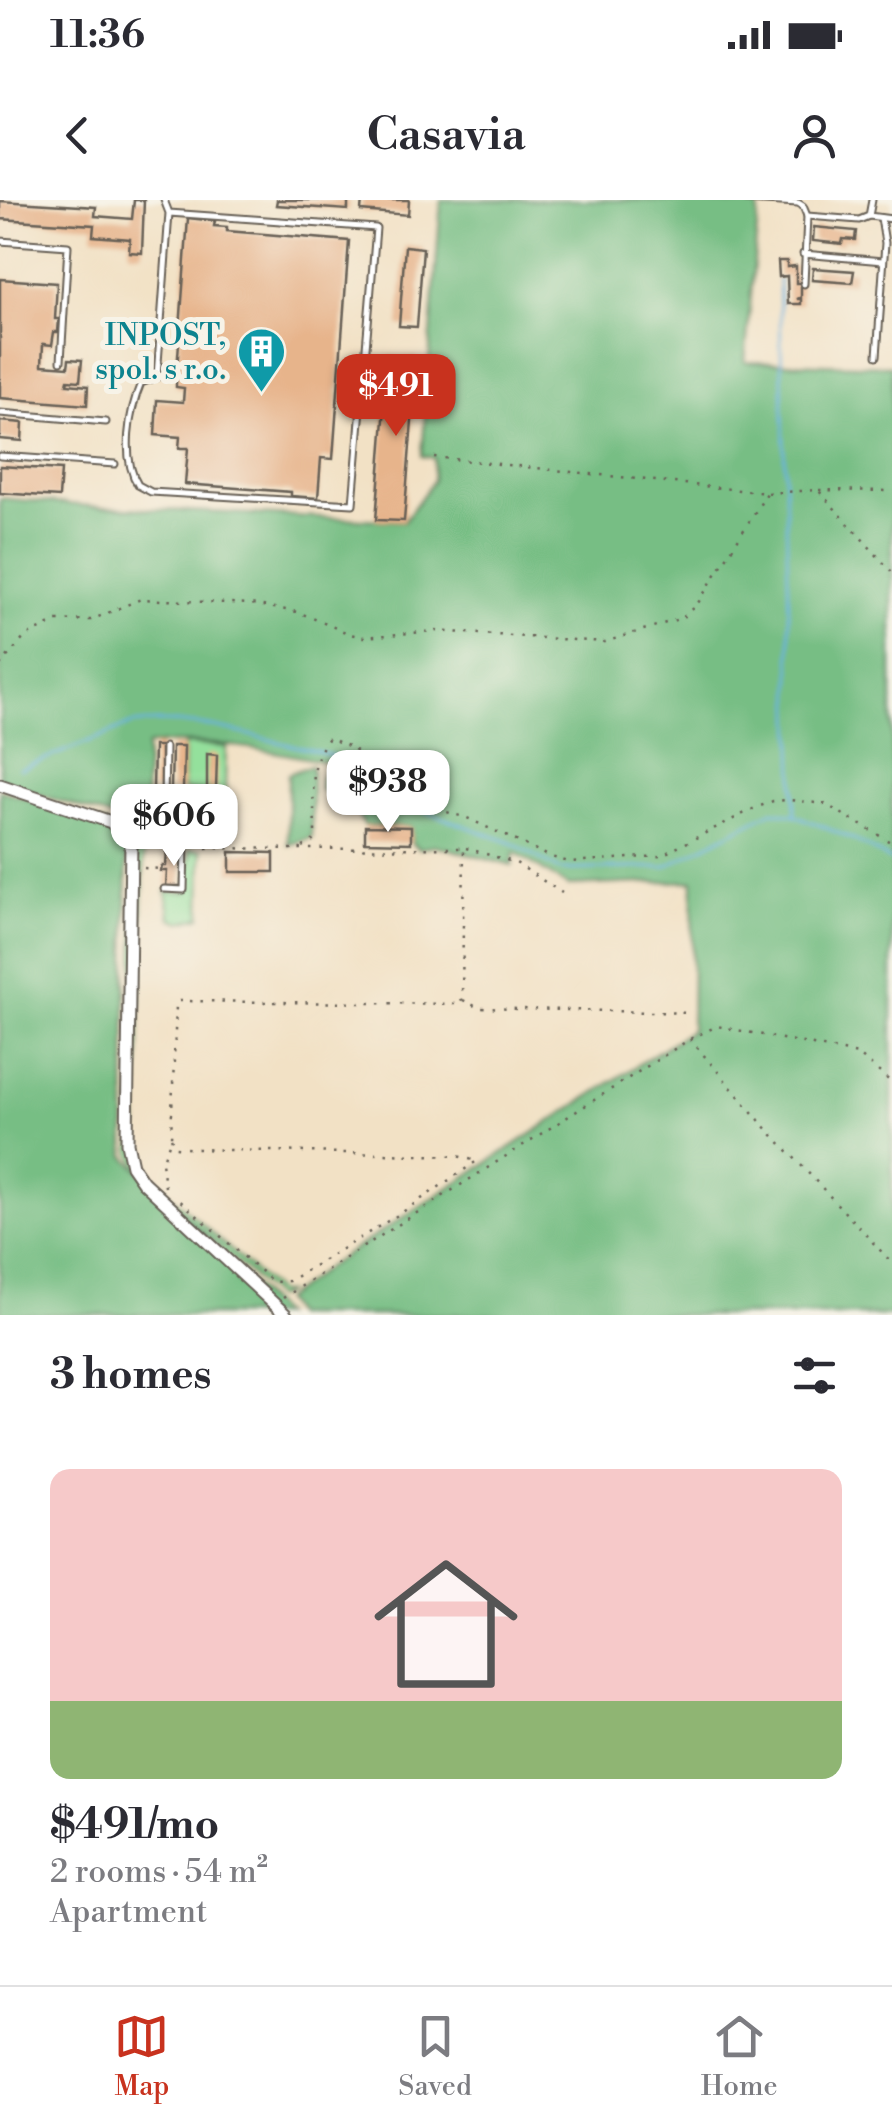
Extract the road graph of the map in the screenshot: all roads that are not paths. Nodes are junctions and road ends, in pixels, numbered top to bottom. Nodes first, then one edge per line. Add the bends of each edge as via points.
1 (164, 200) edge
2 (745, 200) edge
3 (872, 200) edge
4 (802, 202) edge
5 (169, 213) junction
6 (806, 216) junction
7 (869, 216) junction
8 (881, 218) junction
9 (892, 219) edge
10 (0, 240) edge
11 (803, 254) junction
12 (883, 261) junction
13 (804, 284) dead end
14 (877, 356) dead end
15 (61, 362) dead end
16 (0, 413) edge
17 (106, 422) dead end
18 (0, 456) edge
19 (114, 464) dead end
20 (165, 747) dead end
21 (0, 785) edge
22 (131, 842) junction
23 (185, 842) junction
24 (164, 889) dead end
25 (286, 1315) edge

1 - 5 lane
2 - 4 lane
3 - 7 lane
4 - 6 lane
5 - 5 lane via 157,377 141,383 132,412 131,474 151,492 354,504 376,228
6 - 7 lane
6 - 11 lane
7 - 8 lane
8 - 9 lane
8 - 12 lane
10 - 15 lane via 68,246
11 - 12 lane
11 - 13 lane
12 - 14 lane
16 - 17 lane
18 - 19 lane
20 - 23 lane via 164,803 197,804 197,842
21 - 22 street via 111,822
22 - 23 lane
22 - 25 street via 132,1166
23 - 24 lane via 184,890

